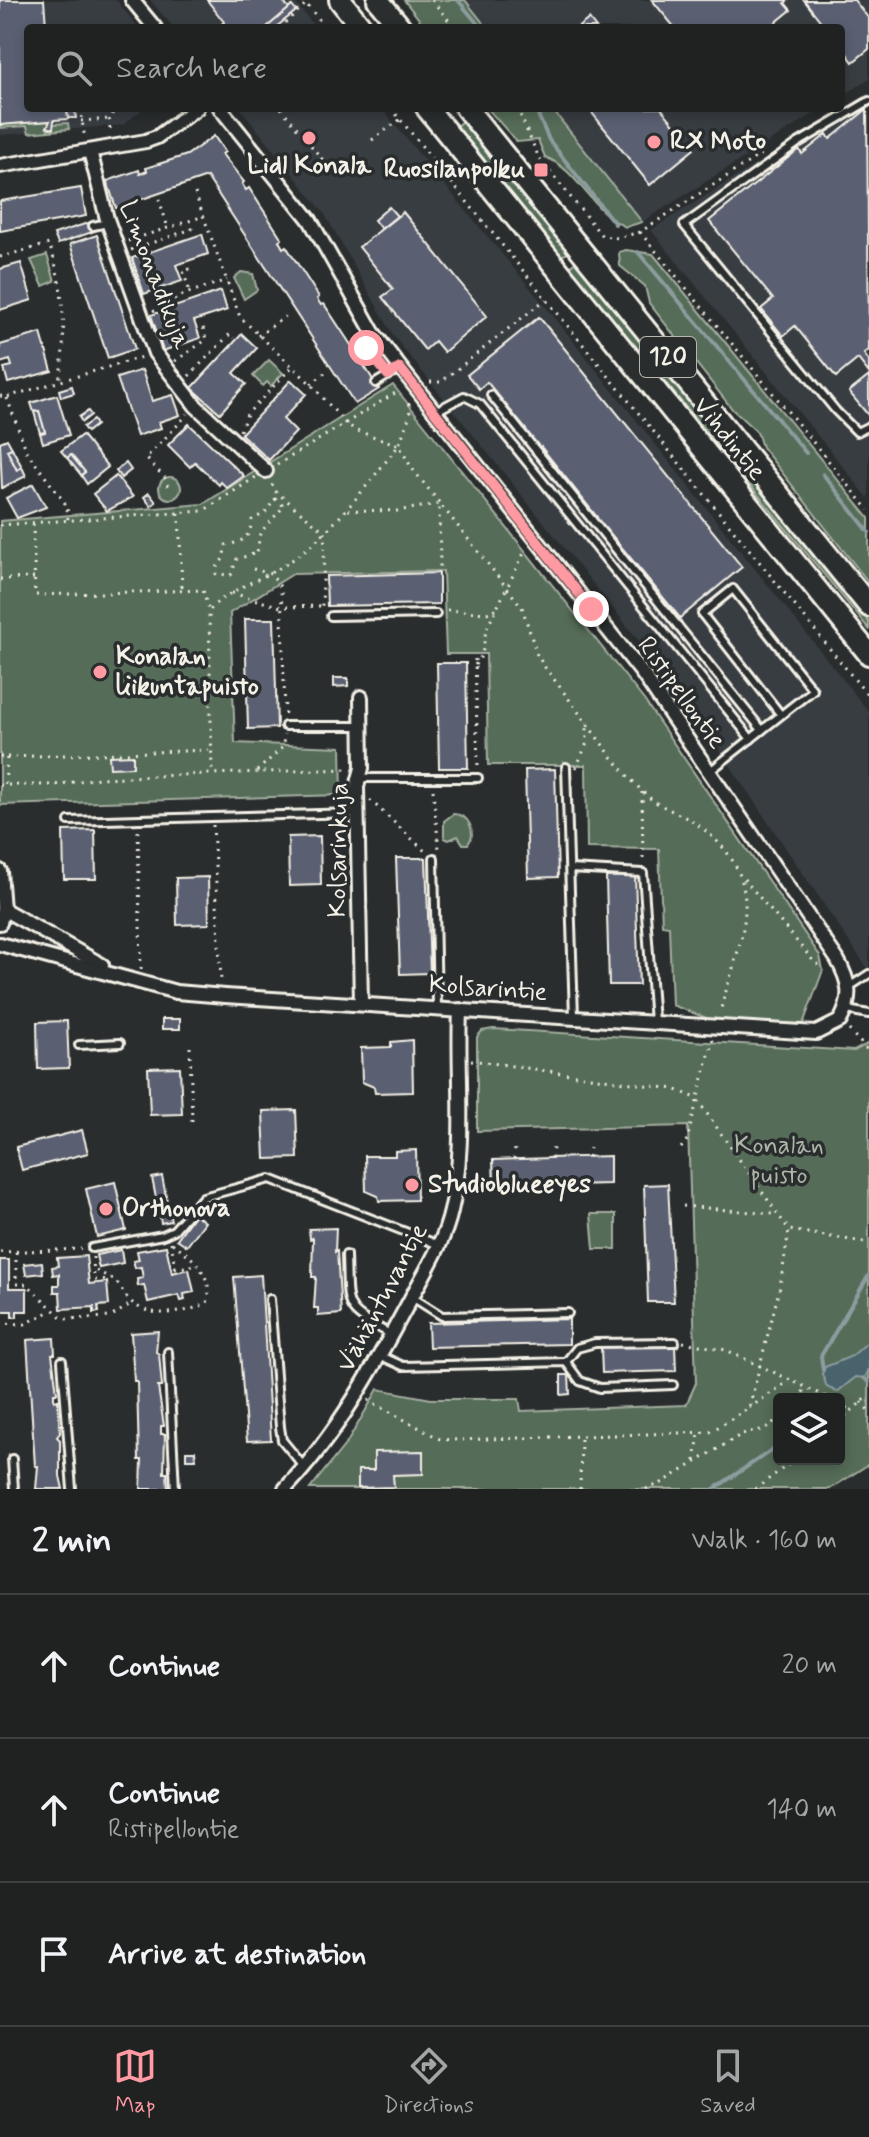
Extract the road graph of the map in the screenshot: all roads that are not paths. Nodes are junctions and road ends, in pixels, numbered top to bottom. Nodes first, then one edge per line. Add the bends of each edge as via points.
1 (132, 0) edge
2 (340, 0) edge
3 (378, 0) edge
4 (152, 24) edge
5 (359, 24) edge
6 (398, 24) edge
7 (869, 101) edge
8 (191, 112) edge
9 (223, 112) edge
10 (430, 112) edge
11 (469, 112) edge
12 (90, 151) junction
13 (0, 166) edge
14 (108, 223) junction
15 (93, 226) dead end
16 (400, 368) junction
17 (376, 383) dead end
18 (491, 395) dead end
19 (435, 412) junction
20 (869, 426) edge
21 (266, 471) road end
22 (726, 580) dead end
23 (733, 589) junction
24 (695, 606) dead end
25 (869, 606) edge
26 (436, 614) road end
27 (702, 614) junction
28 (331, 616) road end
29 (869, 654) edge
30 (361, 697) dead end
31 (781, 715) junction
32 (285, 726) road end
33 (361, 726) junction
34 (762, 730) junction
35 (751, 739) junction
36 (566, 771) road end
37 (710, 771) junction
38 (360, 778) junction
39 (478, 778) road end
40 (358, 813) junction
41 (69, 821) dead end
42 (434, 858) road end
43 (570, 869) junction
44 (0, 871) edge
45 (3, 909) junction
46 (0, 923) edge
47 (0, 944) edge
48 (118, 974) junction
49 (869, 974) edge
50 (849, 987) junction
51 (361, 1004) junction
52 (437, 1008) junction
53 (460, 1010) junction
54 (869, 1014) edge
55 (844, 1016) junction
56 (574, 1017) junction
57 (654, 1022) junction
58 (120, 1043) dead end
59 (79, 1045) dead end
60 (439, 1245) junction
61 (92, 1248) road end
62 (346, 1255) dead end
63 (412, 1297) junction
64 (270, 1299) dead end
65 (568, 1313) dead end
66 (392, 1335) junction
67 (675, 1342) road end
68 (168, 1352) dead end
69 (381, 1356) junction
70 (62, 1361) dead end
71 (566, 1362) junction
72 (673, 1385) dead end
73 (12, 1459) dead end
74 (305, 1468) junction
75 (14, 1489) edge
76 (72, 1489) edge
77 (175, 1489) edge
78 (285, 1489) edge

1 - 4 street
2 - 5 main road
3 - 6 main road
7 - 20 lane via 798,143 684,225 836,411 857,432
8 - 12 street via 157,137
9 - 16 street, Ristipellontie via 310,220 373,332
10 - 29 main road, Vihdintie / 120
11 - 25 main road, Vihdintie / 120
12 - 13 street
12 - 14 street, Limonadikuja
14 - 15 lane
14 - 21 street, Limonadikuja via 155,353 196,406
16 - 17 lane
16 - 19 street, Ristipellontie
18 - 34 lane
19 - 35 lane via 464,396 480,404
19 - 37 street, Ristipellontie via 642,673
22 - 23 lane
23 - 27 lane
23 - 31 lane via 813,690
24 - 27 lane
26 - 28 lane
27 - 31 lane
30 - 33 street, Kolsarinkuja
31 - 34 lane
32 - 33 lane
33 - 38 street, Kolsarinkuja
34 - 35 lane
35 - 37 lane
36 - 43 lane
37 - 50 street, Ristipellontie via 837,959
38 - 39 lane
38 - 40 street, Kolsarinkuja
40 - 41 lane
40 - 51 street, Kolsarinkuja
42 - 52 lane
43 - 56 lane
43 - 57 lane via 641,872 645,878
44 - 45 street
45 - 46 street
45 - 48 street, Kolsarintie
47 - 48 street, Kolsarintie
48 - 51 street, Kolsarintie via 176,992
49 - 50 lane
50 - 55 street
51 - 52 street, Kolsarintie
52 - 53 street, Kolsarintie
53 - 56 street, Kolsarintie
53 - 60 street, Vähäntuvantie via 457,1177
54 - 55 lane
55 - 57 street, Kolsarintie via 816,1033
56 - 57 street, Kolsarintie
58 - 59 lane
60 - 61 lane via 270,1179 203,1197 163,1235
60 - 63 street, Vähäntuvantie
62 - 66 lane via 348,1303 354,1315
63 - 65 lane via 442,1316
63 - 66 street, Vähäntuvantie
64 - 74 lane via 282,1440
66 - 69 street, Vähäntuvantie
67 - 71 lane via 595,1343 577,1348
68 - 77 lane
69 - 71 lane via 403,1366
69 - 74 street, Vähäntuvantie
70 - 76 lane
71 - 72 lane via 580,1381 600,1388
73 - 75 lane
74 - 78 street, Vähäntuvantie

